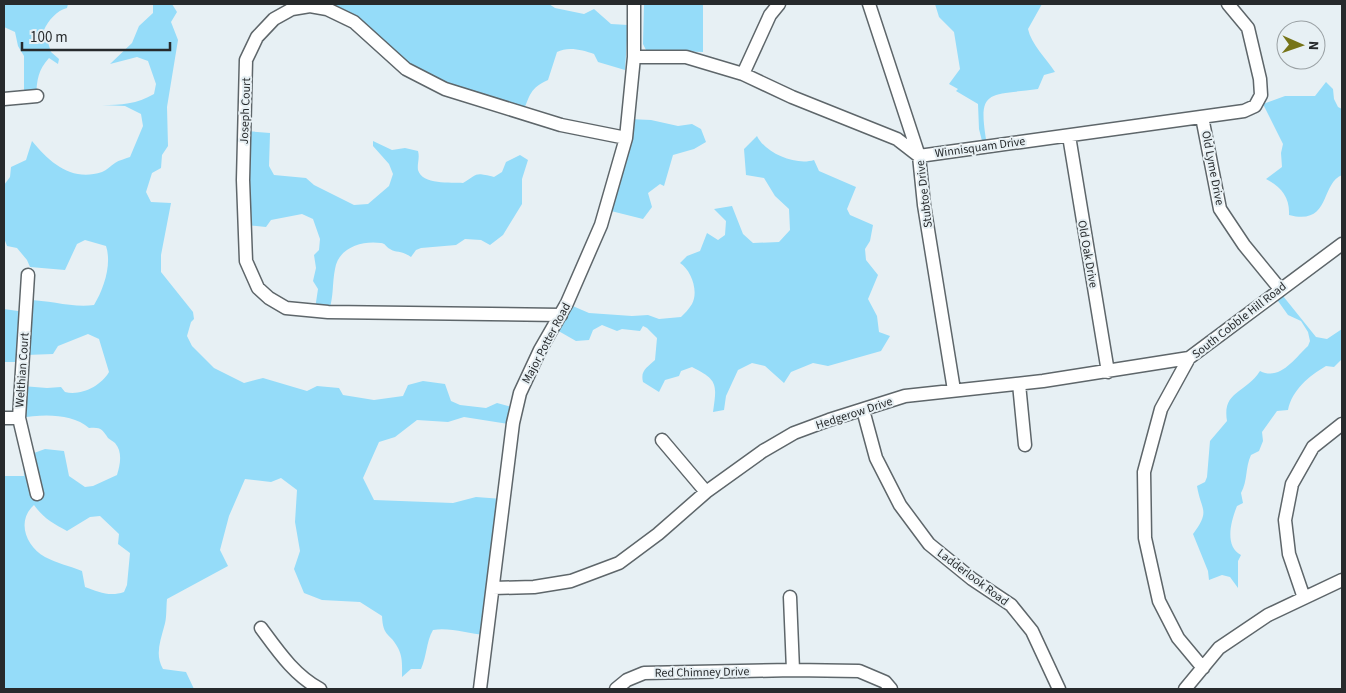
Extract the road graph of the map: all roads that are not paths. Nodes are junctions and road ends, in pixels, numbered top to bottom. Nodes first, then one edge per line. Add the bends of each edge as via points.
1 (634, 4) edge
2 (779, 4) edge
3 (869, 4) edge
4 (1230, 4) edge
5 (634, 57) junction
6 (743, 74) junction
7 (37, 96) dead end
8 (4, 98) edge
9 (1202, 117) junction
10 (1069, 136) junction
11 (626, 138) junction
12 (919, 156) junction
13 (1342, 244) edge
14 (28, 275) dead end
15 (1280, 289) junction
16 (561, 315) junction
17 (1189, 358) junction
18 (1108, 372) junction
19 (1019, 384) junction
20 (954, 390) junction
21 (863, 410) junction
22 (4, 418) edge
23 (18, 418) junction
24 (1342, 424) edge
25 (662, 440) dead end
26 (1025, 445) dead end
27 (706, 492) junction
28 (37, 494) dead end
29 (1342, 580) edge
30 (493, 588) junction
31 (790, 596) dead end
32 (1304, 598) junction
33 (261, 628) dead end
34 (1203, 668) junction
35 (793, 670) junction
36 (320, 689) edge
37 (480, 689) edge
38 (616, 689) edge
39 (891, 689) edge
40 (1060, 689) edge
41 (1185, 689) edge

1 - 5 street, Major Potter Road
2 - 6 street via 770,15
3 - 12 street, Stubtoe Drive
4 - 9 street, Winnisquam Drive via 1248,28 1261,95 1256,106 1244,111
5 - 6 street, Winnisquam Drive via 686,57
5 - 11 street, Major Potter Road
6 - 12 street, Winnisquam Drive via 898,139
7 - 8 street
9 - 10 street, Winnisquam Drive
9 - 15 street, Old Lyme Drive via 1220,209
10 - 12 street, Winnisquam Drive
10 - 18 street, Old Oak Drive
11 - 16 street, Major Potter Road via 601,225
11 - 16 street, Joseph Court via 561,125 445,88 406,69 354,22 327,9 310,6 292,8 274,19 257,37 246,60 243,180 246,261 258,288 269,298 286,308 328,312
12 - 20 street, Stubtoe Drive
13 - 15 street, South Cobble Hill Road
14 - 23 street, Welthian Court
15 - 17 street, South Cobble Hill Road
16 - 30 street, Major Potter Road via 539,351 518,400 502,501
17 - 18 street, Hedgerow Drive
17 - 34 street, South Cobble Hill Road via 1161,409 1144,472 1145,538 1159,601 1178,638
18 - 19 street, Hedgerow Drive
19 - 20 street, Hedgerow Drive
19 - 26 street
20 - 21 street, Hedgerow Drive via 905,396
21 - 27 street, Hedgerow Drive via 794,433
21 - 40 street, Ladderlook Road via 876,458 900,505 929,544 1010,605 1032,631
22 - 23 street
23 - 28 street, Welthian Court
24 - 32 street via 1313,447 1292,484 1285,520 1289,554
25 - 27 street
27 - 30 street, Hedgerow Drive via 658,534 618,563 571,580 534,587
29 - 32 street
30 - 37 street, Major Potter Road
31 - 35 street
32 - 34 street via 1268,615 1219,648
33 - 36 street via 282,658
34 - 41 street
35 - 38 street, Red Chimney Drive via 644,673
35 - 39 street, Red Chimney Drive via 860,671 885,682

